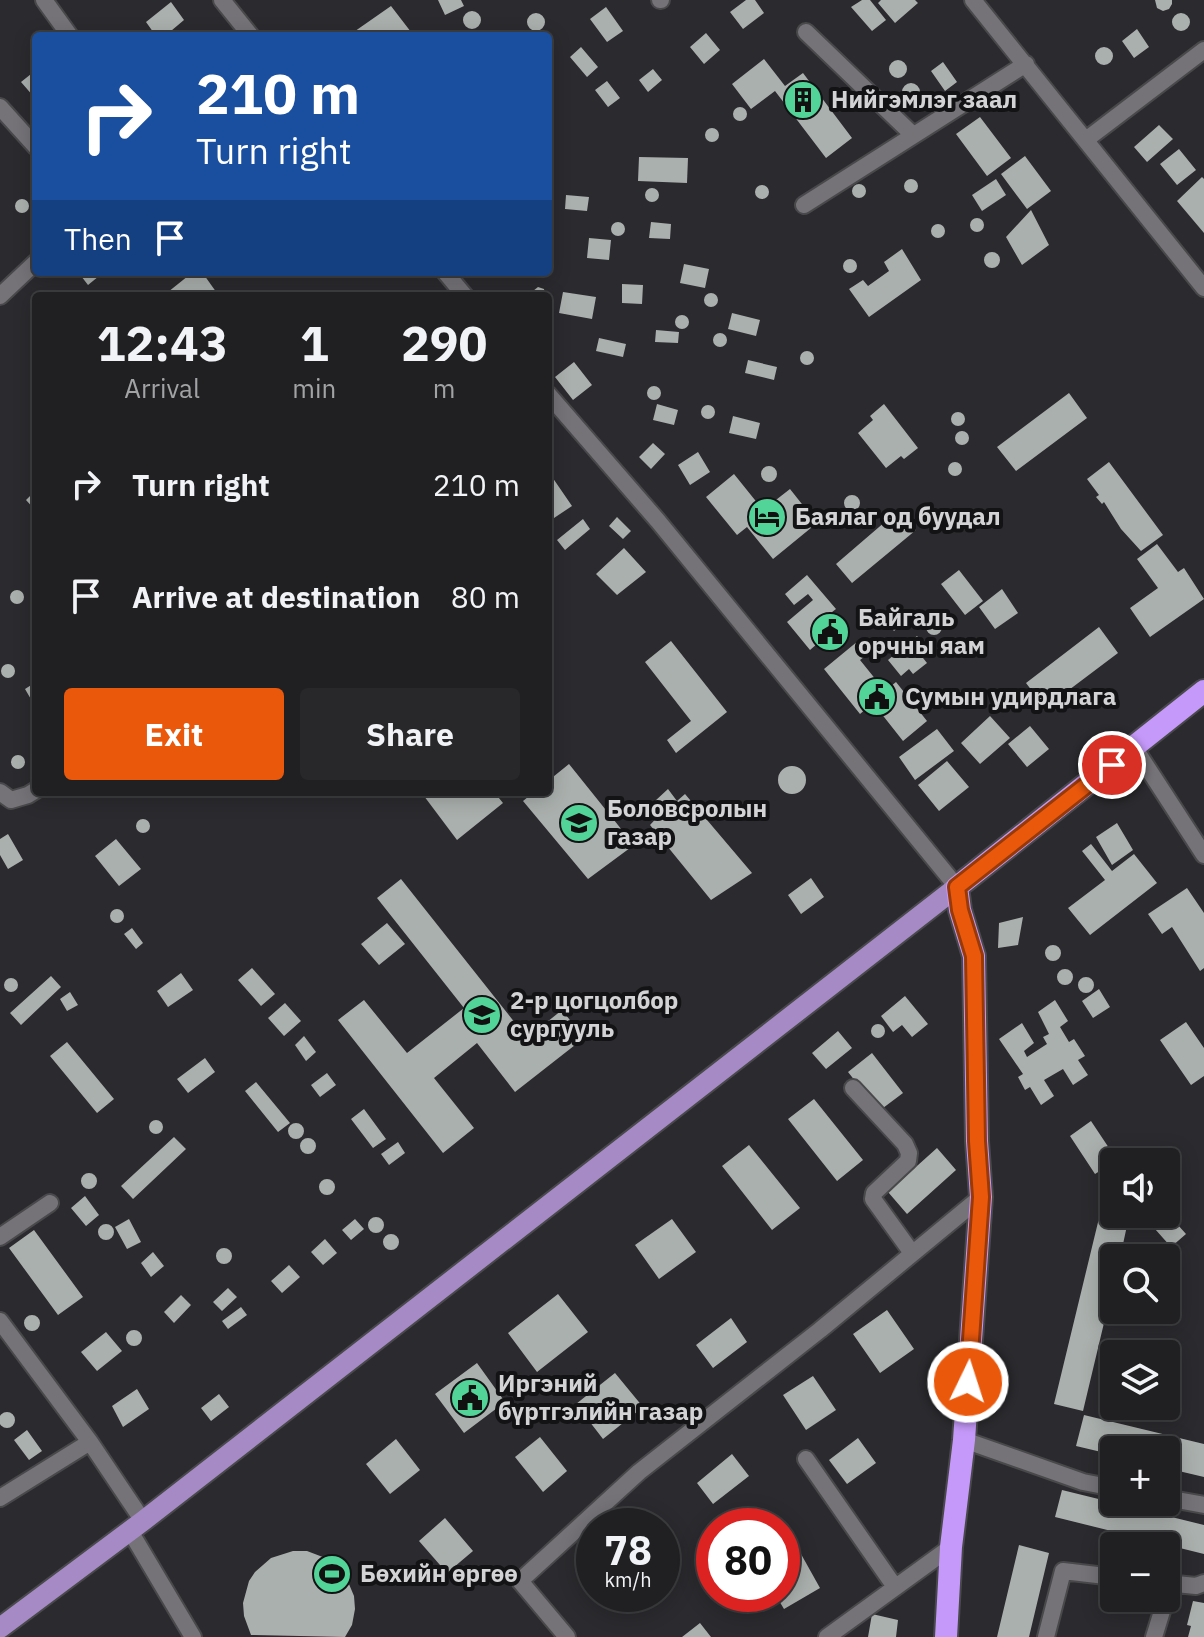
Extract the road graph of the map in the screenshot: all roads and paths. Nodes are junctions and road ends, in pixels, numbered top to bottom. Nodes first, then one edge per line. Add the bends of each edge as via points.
1 (44, 0) edge
2 (222, 0) edge
3 (973, 0) edge
4 (67, 32) edge
5 (248, 32) edge
6 (806, 32) dead end
7 (1204, 50) edge
8 (1026, 64) junction
9 (0, 107) edge
10 (912, 134) junction
11 (1087, 139) junction
12 (32, 143) edge
13 (804, 205) dead end
14 (32, 266) edge
15 (448, 276) edge
16 (1204, 288) edge
17 (462, 292) edge
18 (0, 296) edge
19 (552, 399) edge
20 (1204, 691) edge
21 (1134, 747) junction
22 (0, 792) edge
23 (32, 792) edge
24 (1204, 855) edge
25 (957, 887) junction
26 (853, 1088) dead end
27 (981, 1197) junction
28 (50, 1203) dead end
29 (0, 1237) edge
30 (912, 1253) junction
31 (0, 1321) edge
32 (964, 1440) junction
33 (90, 1442) junction
34 (806, 1459) dead end
35 (1100, 1485) edge
36 (0, 1498) edge
37 (1180, 1501) edge
38 (1204, 1505) edge
39 (136, 1526) junction
40 (951, 1547) junction
41 (1100, 1575) edge
42 (1204, 1583) edge
43 (895, 1587) junction
44 (1180, 1588) edge
45 (1161, 1612) edge
46 (0, 1628) edge
47 (193, 1637) edge
48 (567, 1637) edge
49 (827, 1637) edge
50 (946, 1637) edge
51 (1046, 1637) edge
52 (1154, 1637) edge

1 - 4 street
2 - 5 street
3 - 8 street
6 - 10 street
7 - 11 street
8 - 10 street
8 - 11 street
9 - 12 street
10 - 13 street
11 - 16 street
14 - 18 street
15 - 17 street
19 - 25 street
20 - 21 highway
21 - 24 street
21 - 25 highway
22 - 23 street via 11,800
25 - 27 highway via 974,956
25 - 39 main road
26 - 30 street via 909,1153 908,1161 873,1199
27 - 30 street
27 - 32 highway
28 - 29 street
30 - 48 street via 639,1472 520,1581
31 - 33 street
32 - 35 street
32 - 40 highway
33 - 36 street
33 - 39 street
34 - 43 street
37 - 38 street
39 - 46 main road
39 - 47 street
40 - 43 street
40 - 50 highway
41 - 51 street via 1063,1571
42 - 44 street
43 - 49 street
45 - 52 street

